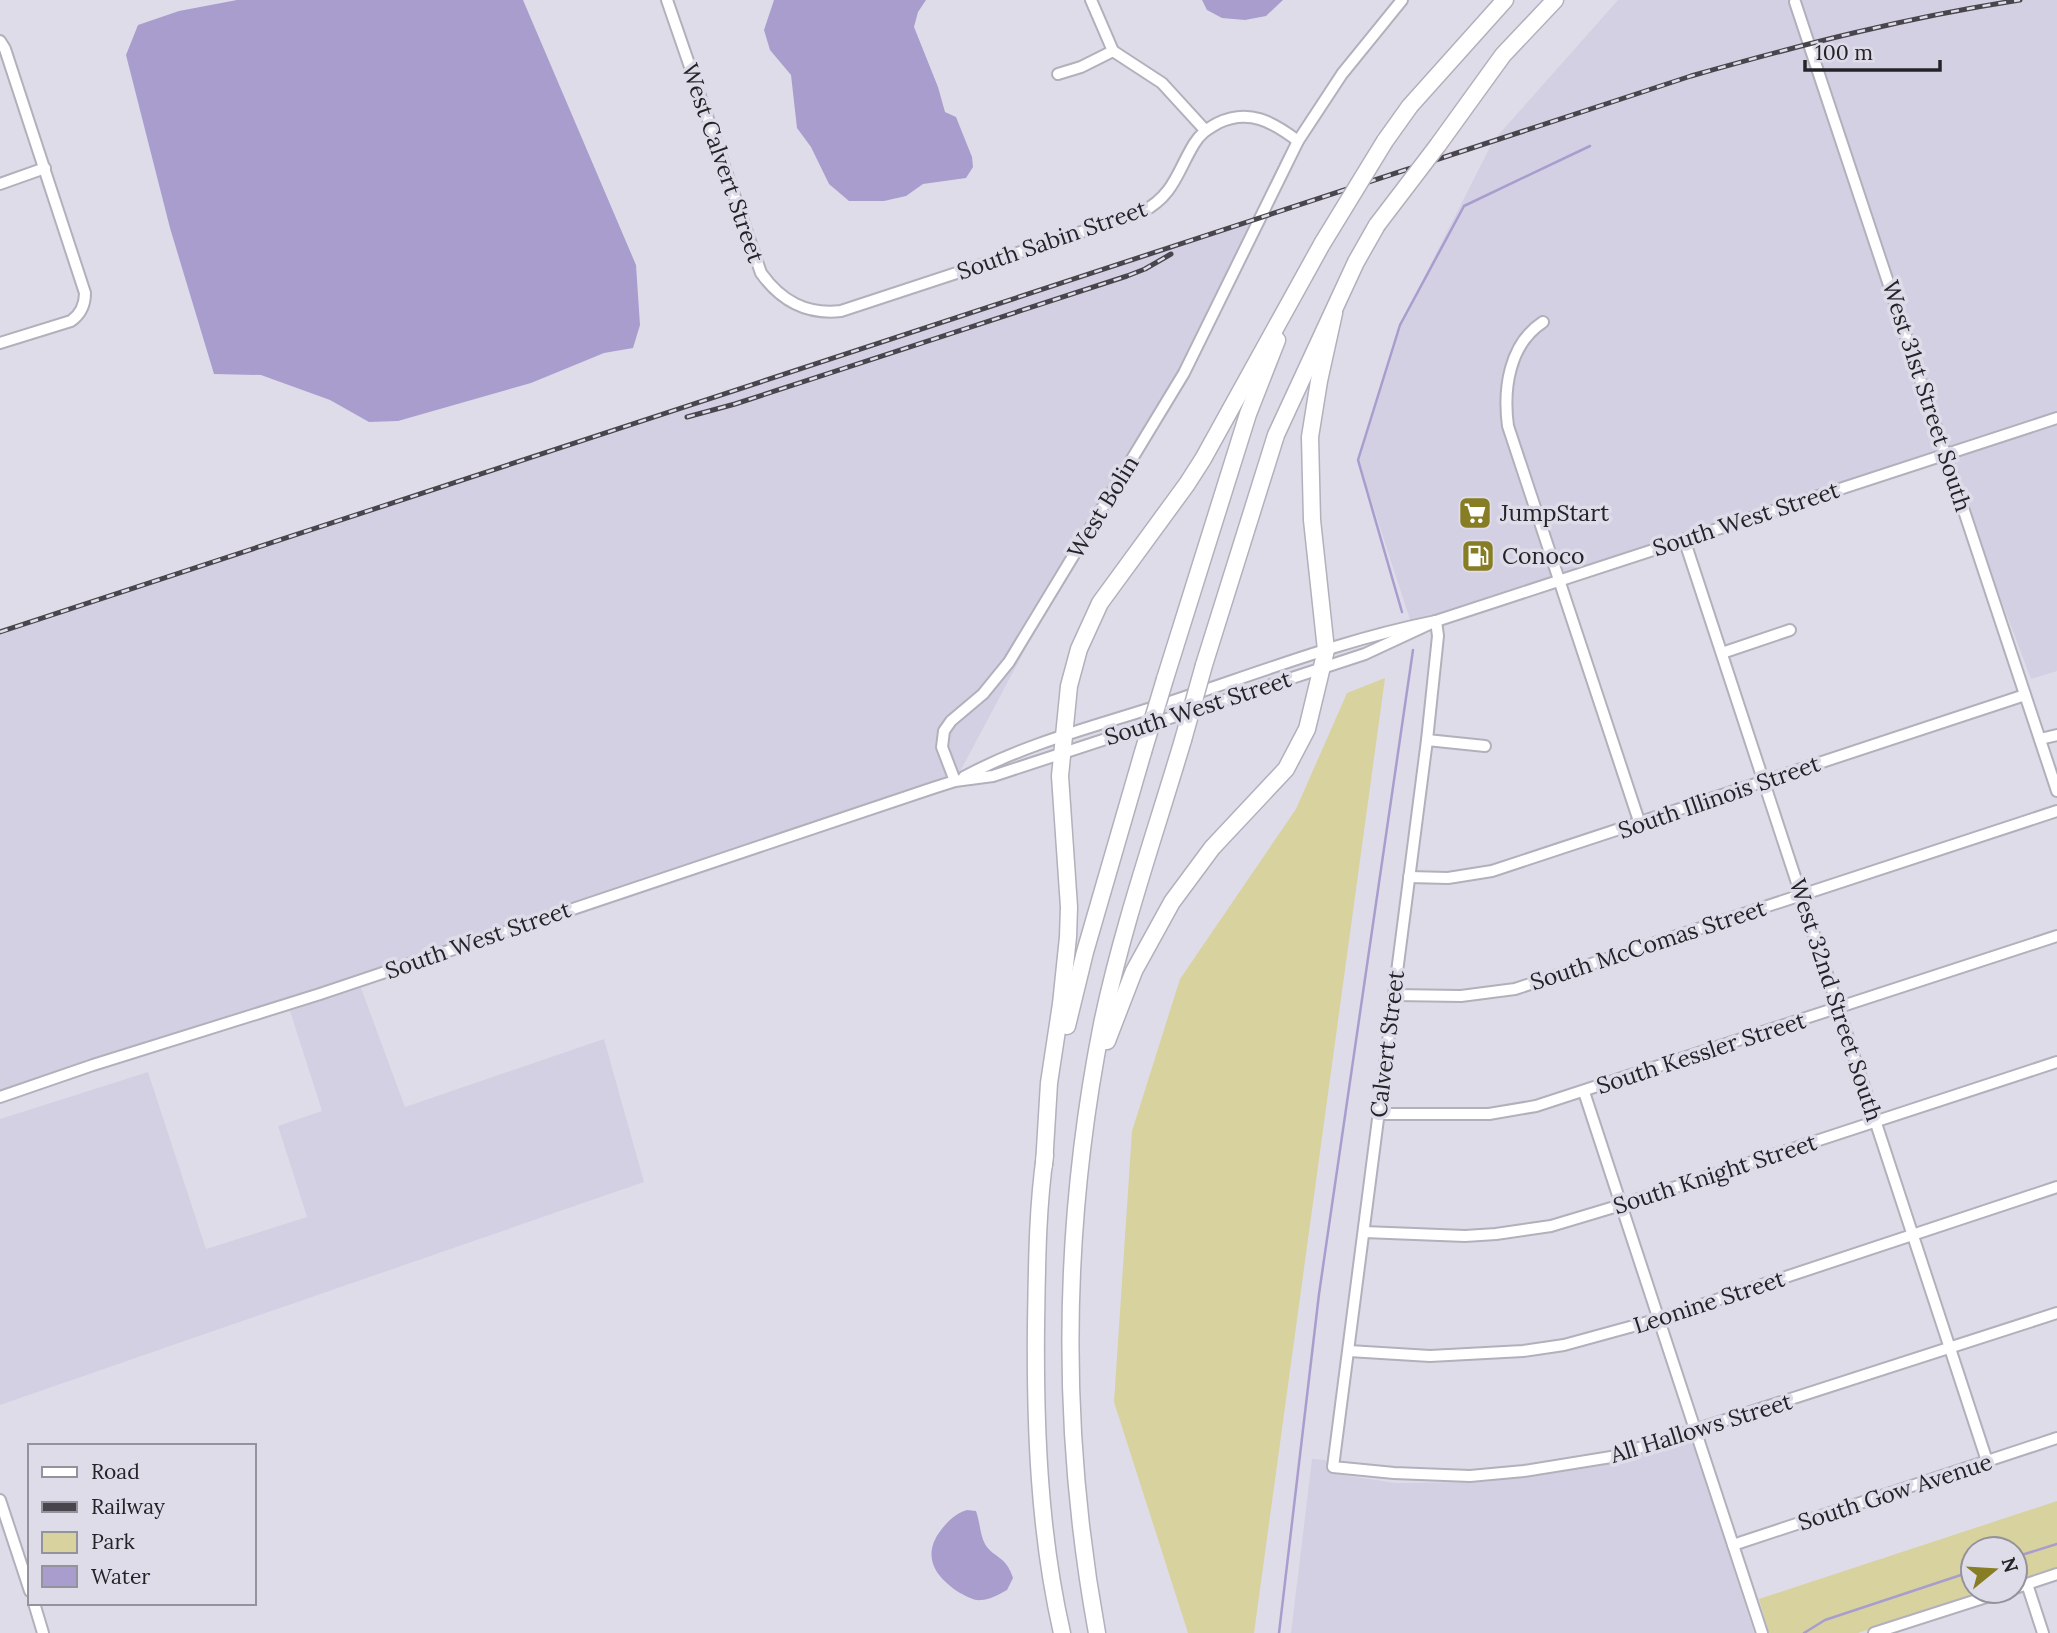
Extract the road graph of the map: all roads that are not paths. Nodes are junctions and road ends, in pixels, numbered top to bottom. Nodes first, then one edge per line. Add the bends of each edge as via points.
1 (667, 0) edge
2 (1091, 0) edge
3 (1402, 0) edge
4 (1505, 0) edge
5 (1555, 0) edge
6 (1795, 2) dead end
7 (0, 41) edge
8 (1113, 51) junction
9 (1058, 74) dead end
10 (1205, 130) junction
11 (1298, 141) junction
12 (45, 168) junction
13 (0, 184) edge
14 (1294, 295) junction
15 (803, 309) joint
16 (1334, 313) junction
17 (1543, 323) dead end
18 (0, 343) edge
19 (2057, 418) edge
20 (1946, 454) junction
21 (1684, 539) junction
22 (1560, 580) junction
23 (1436, 621) junction
24 (1790, 630) dead end
25 (1326, 650) junction
26 (1722, 653) junction
27 (1323, 667) junction
28 (2025, 695) junction
29 (2057, 735) edge
30 (1065, 736) junction
31 (2040, 739) junction
32 (1427, 740) junction
33 (1485, 746) dead end
34 (1062, 754) junction
35 (955, 781) junction
36 (1764, 781) junction
37 (2057, 791) edge
38 (2057, 811) edge
39 (1640, 824) junction
40 (1409, 877) junction
41 (1801, 895) junction
42 (2057, 936) edge
43 (1394, 995) junction
44 (1839, 1007) junction
45 (2057, 1062) edge
46 (1584, 1092) junction
47 (0, 1097) edge
48 (1087, 1111) junction
49 (1378, 1115) junction
50 (1876, 1121) junction
51 (1044, 1165) junction
52 (2057, 1186) edge
53 (1621, 1205) junction
54 (1363, 1232) junction
55 (1913, 1233) junction
56 (2057, 1313) edge
57 (1659, 1319) junction
58 (1950, 1349) junction
59 (1349, 1351) junction
60 (1696, 1431) junction
61 (2057, 1438) edge
62 (1987, 1461) junction
63 (1333, 1467) joint
64 (0, 1500) edge
65 (1733, 1545) junction
66 (2057, 1574) edge
67 (2029, 1583) edge
68 (28, 1585) edge
69 (2029, 1590) edge
70 (35, 1605) edge
71 (1961, 1605) edge
72 (43, 1633) edge
73 (1062, 1633) edge
74 (1097, 1633) edge
75 (1762, 1633) edge
76 (1874, 1633) edge
77 (2043, 1633) edge

1 - 15 street, West Calvert Street via 761,273 780,296
2 - 8 street
3 - 11 street, West Bolin via 1342,74
4 - 14 highway, bridge via 1410,106
5 - 16 highway, bridge via 1503,55 1377,225
6 - 20 street, West 31st Street South
7 - 12 street
8 - 9 street
8 - 10 street via 1162,83
10 - 11 street via 1233,117 1250,116 1270,122
10 - 15 street, South Sabin Street via 1176,182 1142,212 841,311
11 - 35 street, West Bolin via 1184,373 1009,662 944,731 942,747
12 - 13 street
12 - 18 street via 85,293 83,308 61,325
14 - 30 highway via 1187,484 1100,603 1079,649 1069,686
14 - 51 highway, bridge via 1248,414 1085,952 1061,1056
16 - 25 highway via 1312,415 1309,463
16 - 48 highway, bridge via 1276,435 1204,665 1119,954
17 - 22 street via 1522,341 1505,400 1518,460
19 - 20 street, South West Street
20 - 21 street, South West Street
20 - 28 street, West 31st Street South
21 - 22 street, South West Street
21 - 26 street, West 32nd Street South
22 - 23 street, South West Street
22 - 39 street
23 - 25 street, South West Street
23 - 27 street, South West Street via 1365,654
23 - 32 street, Calvert Street
24 - 26 street
25 - 27 highway
25 - 30 street, South West Street
26 - 36 street, West 32nd Street South
27 - 34 street, South West Street
27 - 48 highway via 1307,729 1286,769 1193,872 1142,954 1105,1047
28 - 31 street, West 31st Street South
28 - 36 street, South Illinois Street
29 - 31 street
30 - 34 highway
30 - 35 street, South West Street via 987,764
31 - 37 street, West 31st Street South
32 - 33 street
32 - 40 street, Calvert Street
34 - 35 street, South West Street via 993,776
34 - 51 highway via 1068,937 1049,1083
35 - 47 street, South West Street
36 - 39 street, South Illinois Street
36 - 41 street, West 32nd Street South
38 - 41 street, South McComas Street
39 - 40 street, South Illinois Street via 1482,874
40 - 43 street, Calvert Street
41 - 43 street, South McComas Street via 1505,991
41 - 44 street, West 32nd Street South
42 - 44 street, South Kessler Street
43 - 49 street, Calvert Street
44 - 46 street, South Kessler Street
44 - 50 street, West 32nd Street South
45 - 50 street, South Knight Street
46 - 49 street, South Kessler Street via 1536,1107 1489,1114
46 - 53 street
48 - 74 highway via 1073,1235 1070,1390 1080,1520
49 - 54 street, Calvert Street
50 - 53 street, South Knight Street
50 - 55 street, West 32nd Street South
51 - 73 highway via 1036,1273 1037,1407 1047,1541
52 - 55 street, Leonine Street
53 - 54 street, South Knight Street via 1550,1226 1496,1234
53 - 57 street
54 - 59 street, Calvert Street
55 - 57 street, Leonine Street
55 - 58 street, West 32nd Street South
56 - 58 street, All Hallows Street
57 - 59 street, Leonine Street via 1564,1345 1523,1351 1430,1356
57 - 60 street
58 - 60 street, All Hallows Street
58 - 62 street, West 32nd Street South
59 - 63 street, Calvert Street
60 - 63 street, All Hallows Street via 1611,1457 1520,1472 1438,1475
60 - 65 street
61 - 62 street, South Gow Avenue
62 - 65 street, South Gow Avenue
64 - 68 street
65 - 75 street
66 - 67 street
69 - 77 street
70 - 72 street
71 - 76 street

